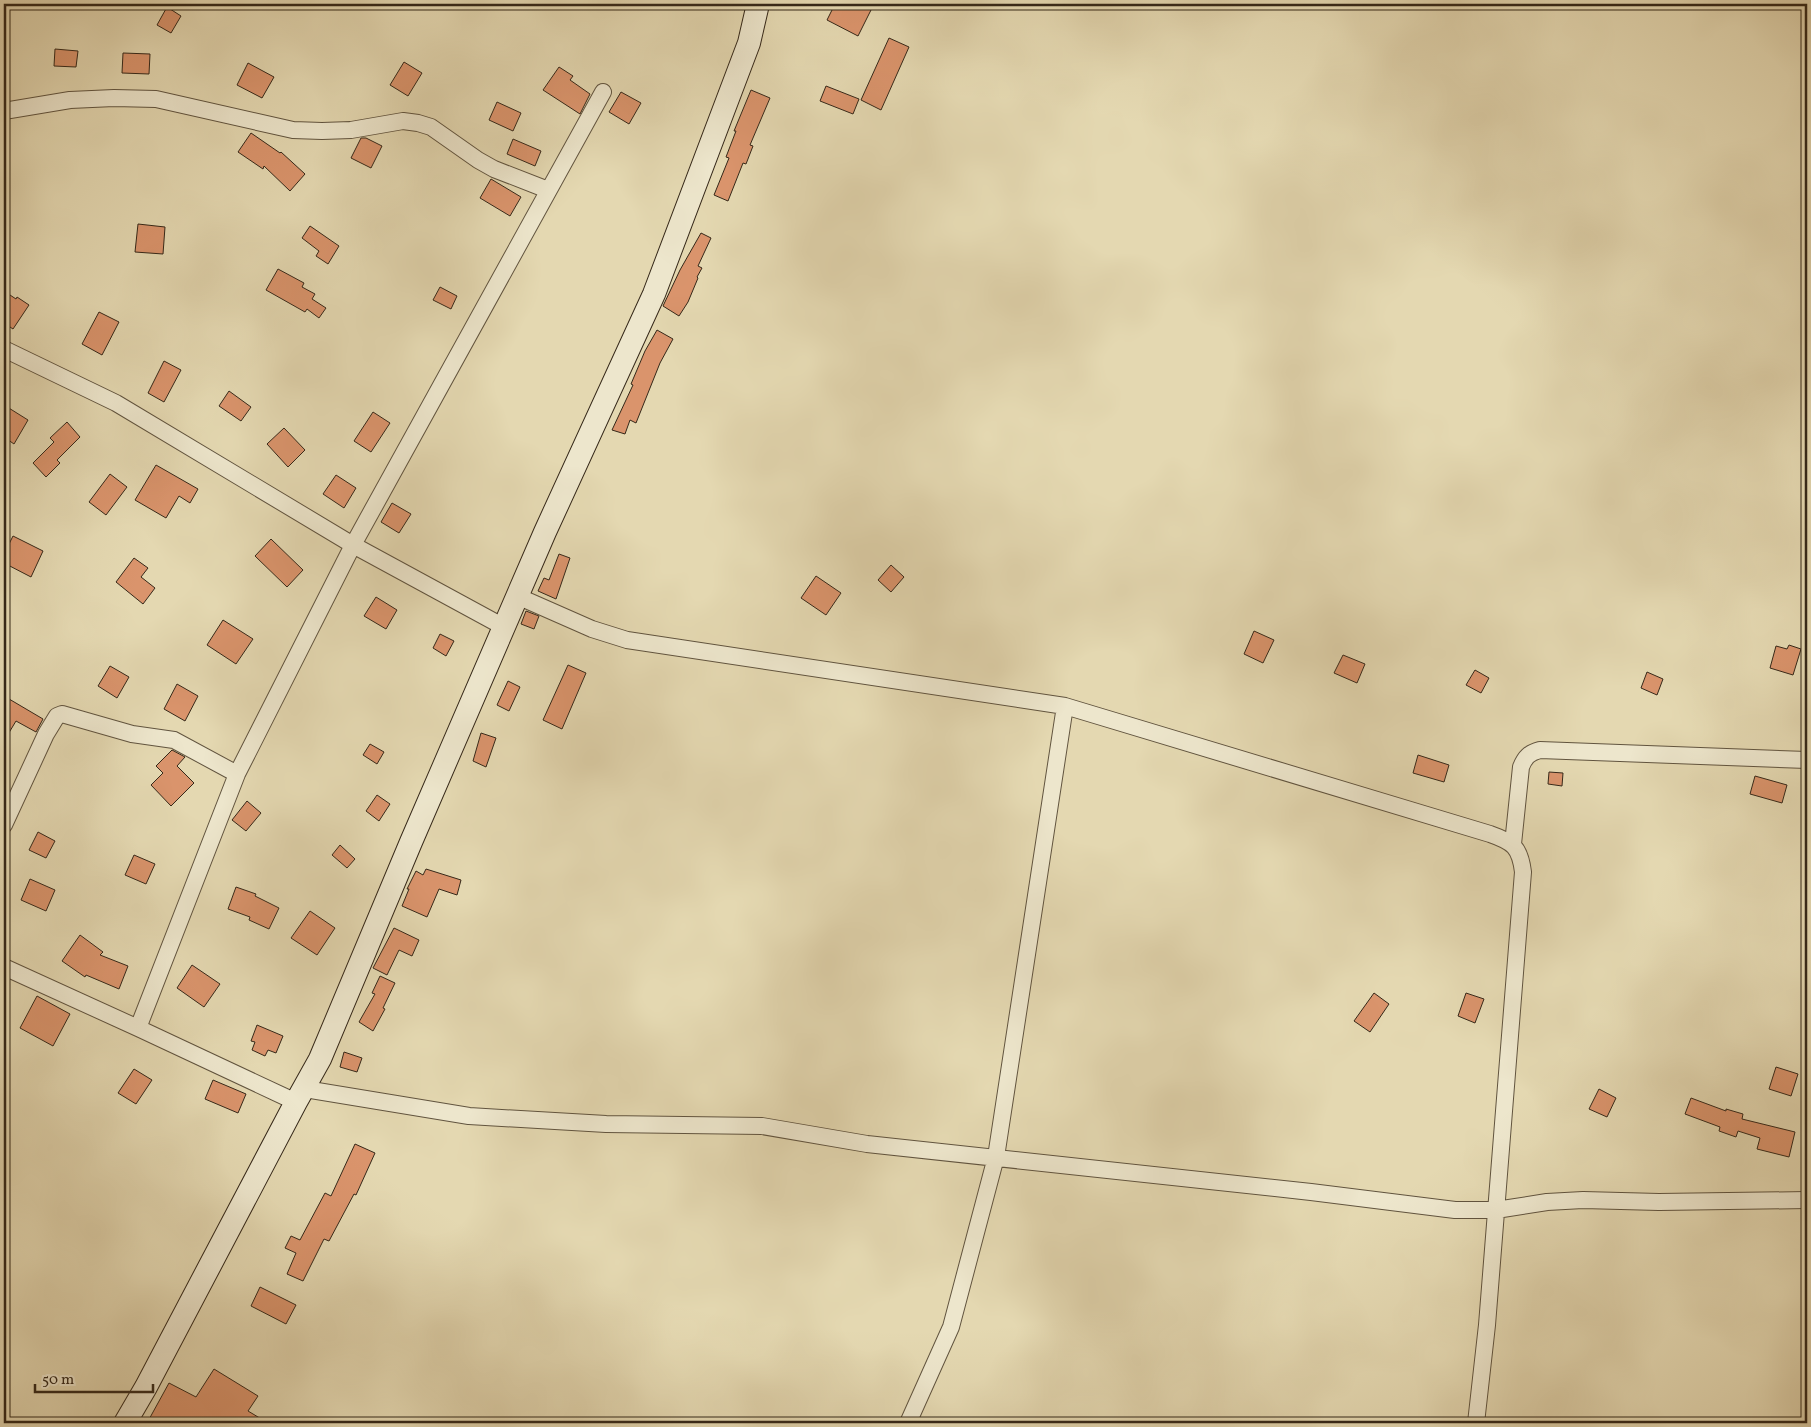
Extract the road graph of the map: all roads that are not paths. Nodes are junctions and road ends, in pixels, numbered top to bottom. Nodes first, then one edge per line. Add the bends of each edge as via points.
1 (758, 4) edge
2 (603, 92) dead end
3 (4, 111) edge
4 (548, 190) junction
5 (4, 349) edge
6 (353, 545) junction
7 (517, 596) junction
8 (504, 627) junction
9 (1065, 706) junction
10 (1807, 760) edge
11 (236, 774) junction
12 (4, 825) edge
13 (1513, 844) junction
14 (4, 967) edge
15 (138, 1028) junction
16 (300, 1095) junction
17 (996, 1157) junction
18 (1807, 1200) edge
19 (1496, 1210) junction
20 (125, 1423) edge
21 (908, 1423) edge
22 (1476, 1423) edge

1 - 7 main road via 749,43 654,294
2 - 4 street
3 - 4 street via 70,100 156,99 293,130 351,130 403,121 418,123 431,127 494,169
4 - 6 street
5 - 6 street via 116,403
6 - 8 street
6 - 11 street
7 - 8 main road
7 - 9 street via 592,629 627,640
8 - 16 main road via 320,1059
9 - 13 street via 1490,834
9 - 17 street
10 - 13 street via 1540,750 1530,753 1521,768
11 - 12 street via 174,740 132,734 62,714 57,716 46,734
11 - 15 street
13 - 19 street via 1522,860 1523,872
14 - 15 street
15 - 16 street
16 - 17 street via 469,1116 539,1121 762,1126 867,1144
16 - 20 main road
17 - 19 street via 1427,1207
17 - 21 street via 951,1327
18 - 19 street via 1564,1201
19 - 22 street

